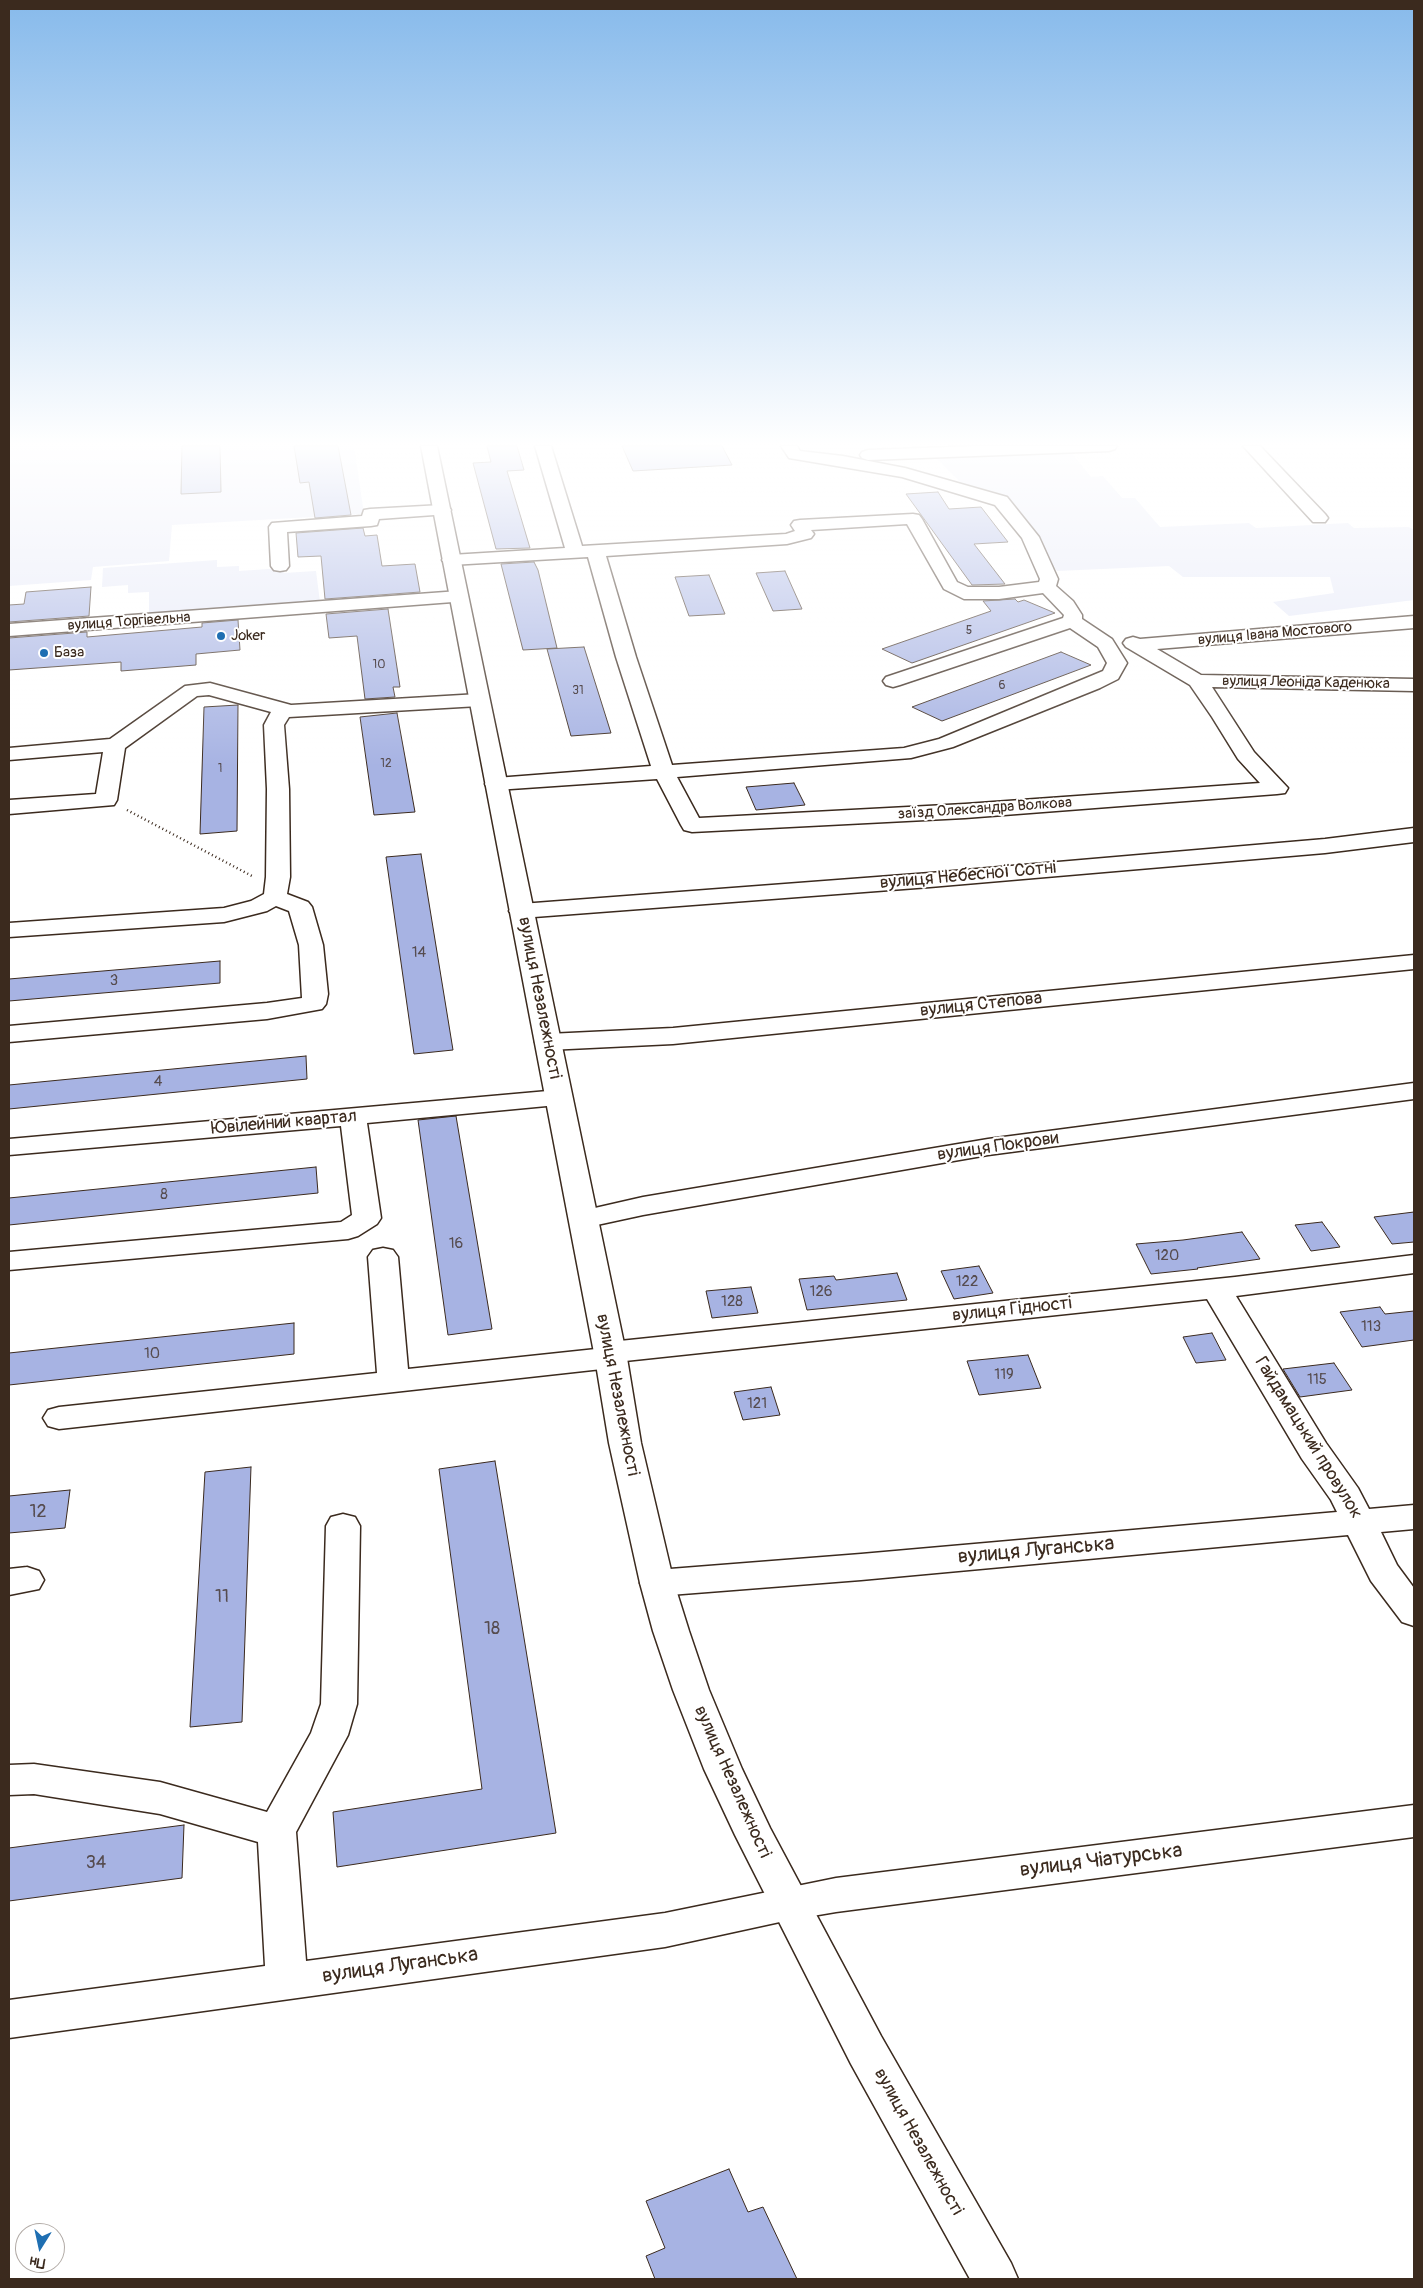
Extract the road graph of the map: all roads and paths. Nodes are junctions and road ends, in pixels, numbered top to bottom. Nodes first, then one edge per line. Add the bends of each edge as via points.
1 (279, 553) edge
2 (450, 553) edge
3 (551, 553) edge
4 (596, 553) edge
5 (932, 553) edge
6 (1037, 553) edge
7 (451, 560) junction
8 (280, 566) dead end
9 (1047, 587) junction
10 (459, 598) junction
11 (1072, 621) junction
12 (1412, 625) edge
13 (9, 630) edge
14 (1136, 645) junction
15 (893, 681) dead end
16 (1197, 681) junction
17 (1414, 685) edge
18 (479, 700) junction
19 (283, 708) junction
20 (115, 745) junction
21 (9, 754) edge
22 (664, 772) junction
23 (496, 784) junction
24 (106, 800) junction
25 (9, 807) edge
26 (1414, 835) edge
27 (276, 892) junction
28 (521, 910) junction
29 (9, 930) edge
30 (1414, 962) edge
31 (9, 1034) edge
32 (548, 1042) junction
33 (1414, 1091) edge
34 (559, 1098) junction
35 (353, 1117) junction
36 (9, 1146) edge
37 (583, 1219) junction
38 (383, 1257) dead end
39 (9, 1261) edge
40 (1414, 1264) edge
41 (1216, 1289) junction
42 (610, 1355) junction
43 (394, 1383) junction
44 (59, 1418) dead end
45 (1414, 1517) edge
46 (1360, 1522) junction
47 (343, 1526) dead end
48 (657, 1583) junction
49 (1414, 1613) edge
50 (9, 1780) edge
51 (1414, 1821) edge
52 (277, 1831) junction
53 (789, 1902) junction
54 (287, 1981) junction
55 (9, 2019) edge
56 (995, 2279) edge

1 - 8 street
2 - 7 street, вулиця Незалежності
3 - 7 street
4 - 22 street
5 - 9 street via 950,585 964,593 999,593
6 - 9 street via 1049,580
7 - 10 street, вулиця Незалежності
9 - 11 street via 1066,605 1073,615
10 - 13 street, вулиця Торгівельна
10 - 18 street, вулиця Незалежності
11 - 14 street
11 - 15 street
11 - 22 street via 1105,643 1118,663 1111,675 946,743 904,754
12 - 14 street, вулиця Івана Мостового
14 - 16 street
16 - 17 street, вулиця Леоніда Каденюка
16 - 22 street, заїзд Олександра Волкова via 1245,755 1277,788 965,811 692,825
18 - 19 street
18 - 23 street, вулиця Незалежності
19 - 20 street via 210,689 192,690
19 - 27 street via 274,725 278,789
20 - 21 street
20 - 24 street
22 - 23 street
23 - 28 street, вулиця Незалежності
24 - 25 street
24 - 27 path
26 - 28 street, вулиця Небесної Сотні via 1325,846 930,880
27 - 29 street via 259,906 224,915
27 - 31 street via 300,908 311,945 313,1004
28 - 32 street, вулиця Незалежності
30 - 32 street, вулиця Степова via 673,1036
32 - 34 street, вулиця Незалежності
33 - 37 street, вулиця Покрови via 988,1147 652,1204
34 - 35 street, Ювілейний квартал
34 - 37 street, вулиця Незалежності
35 - 36 street, Ювілейний квартал
35 - 39 street via 367,1218 348,1230
37 - 42 street, вулиця Незалежності
38 - 43 street
40 - 41 street, вулиця Гідності
41 - 42 street, вулиця Гідності
41 - 46 street, Гайдамацький провулок
42 - 43 street, вулиця Гідності
42 - 48 street, вулиця Незалежності via 625,1443
43 - 44 street, вулиця Гідності
45 - 46 street, вулиця Луганська
46 - 48 street, вулиця Луганська
46 - 49 street, Гайдамацький провулок via 1383,1572
47 - 52 street via 339,1704 329,1735
48 - 53 street, вулиця Незалежності via 691,1690 754,1835
50 - 52 street via 34,1779 160,1798
51 - 53 street, вулиця Чіатурська
52 - 54 street
53 - 54 street, вулиця Луганська via 665,1930
53 - 56 street, вулиця Незалежності via 866,2050
54 - 55 street, вулиця Луганська

